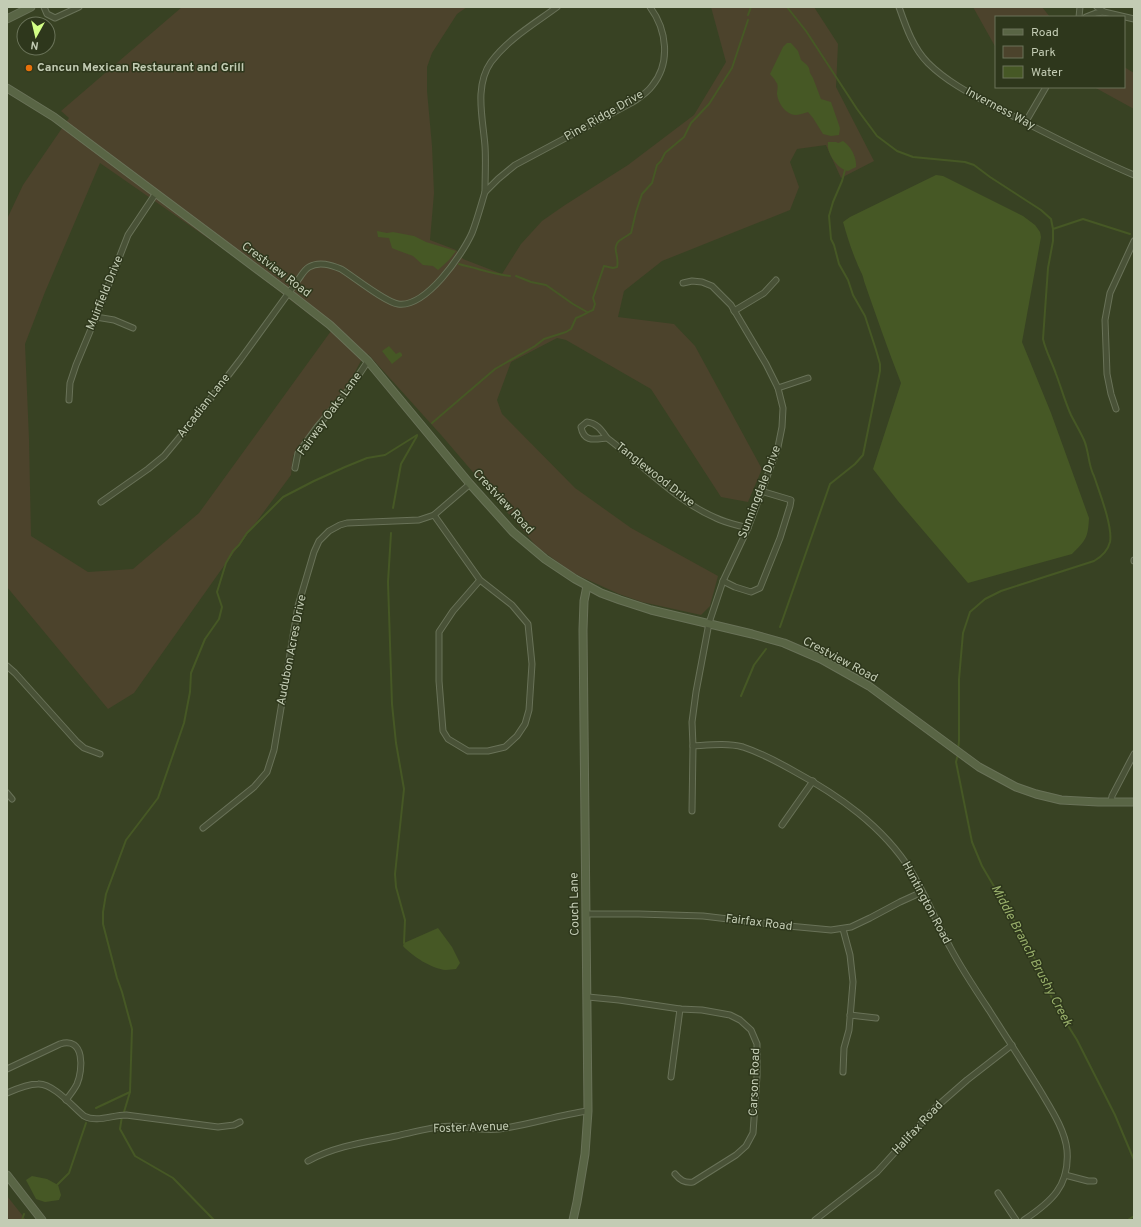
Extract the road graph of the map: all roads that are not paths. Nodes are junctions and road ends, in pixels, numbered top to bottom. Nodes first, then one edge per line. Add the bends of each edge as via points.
1 (31, 7) edge
2 (44, 7) edge
3 (78, 7) edge
4 (557, 7) edge
5 (650, 7) edge
6 (899, 7) edge
7 (1097, 7) edge
8 (1104, 12) junction
9 (1088, 16) edge
10 (1121, 16) edge
11 (7, 19) edge
12 (7, 88) edge
13 (1045, 88) edge
14 (1025, 123) junction
15 (1134, 175) edge
16 (485, 192) junction
17 (156, 193) junction
18 (1134, 241) edge
19 (776, 280) dead end
20 (683, 283) dead end
21 (288, 293) junction
22 (734, 311) junction
23 (96, 317) junction
24 (133, 328) dead end
25 (368, 362) junction
26 (808, 378) dead end
27 (778, 388) junction
28 (68, 400) dead end
29 (1116, 409) dead end
30 (607, 438) junction
31 (295, 468) dead end
32 (470, 484) junction
33 (761, 491) junction
34 (101, 502) dead end
35 (434, 515) junction
36 (748, 528) junction
37 (480, 580) junction
38 (723, 581) junction
39 (587, 586) junction
40 (710, 623) junction
41 (7, 666) edge
42 (693, 746) junction
43 (100, 754) dead end
44 (1134, 754) edge
45 (813, 781) junction
46 (7, 793) edge
47 (12, 799) dead end
48 (1111, 802) junction
49 (1134, 802) edge
50 (692, 810) dead end
51 (782, 825) dead end
52 (203, 828) dead end
53 (922, 892) junction
54 (587, 914) junction
55 (843, 929) junction
56 (588, 997) junction
57 (680, 1008) junction
58 (850, 1015) junction
59 (876, 1018) dead end
60 (1012, 1045) junction
61 (7, 1069) edge
62 (843, 1072) dead end
63 (671, 1077) dead end
64 (7, 1093) edge
65 (66, 1100) junction
66 (588, 1111) junction
67 (240, 1122) dead end
68 (308, 1161) dead end
69 (675, 1174) dead end
70 (7, 1175) edge
71 (1065, 1175) junction
72 (1094, 1181) dead end
73 (998, 1193) dead end
74 (825, 1212) junction
75 (42, 1220) edge
76 (573, 1220) edge
77 (809, 1220) edge
78 (815, 1220) edge
79 (1016, 1220) edge
80 (1024, 1220) edge

1 - 11 street
2 - 3 street via 47,14 55,18
4 - 16 street, Pine Ridge Drive via 500,51 490,63 485,75 481,96
5 - 16 street, Pine Ridge Drive via 660,21 664,47 662,66 653,86 633,102 515,165
6 - 14 street, Inverness Way via 912,40 928,63 968,92
7 - 8 street
8 - 9 street
8 - 10 street
12 - 17 street, Crestview Road via 54,117
13 - 14 street
14 - 15 street, Inverness Way
16 - 21 street, Pine Ridge Drive via 472,232 462,250 440,280 417,299 404,304 393,303 341,268 324,264 308,268
17 - 21 street, Crestview Road
17 - 23 street, Muirfield Drive via 128,235
18 - 29 street via 1110,293 1105,320 1107,374 1110,394
19 - 22 street via 764,292
20 - 22 street, Sunningdale Drive via 702,282 712,286
21 - 25 street, Crestview Road via 330,325
21 - 34 street, Arcadian Lane via 240,360 164,456
22 - 27 street, Sunningdale Drive
23 - 24 street via 114,320
23 - 28 street, Muirfield Drive via 76,365
25 - 31 street, Fairway Oaks Lane via 298,453
25 - 32 street, Crestview Road
26 - 27 street
27 - 33 street, Sunningdale Drive via 783,408 782,427 778,447
30 - 30 street, Tanglewood Drive via 592,422 587,422 581,427 586,438
30 - 36 street, Tanglewood Drive via 693,505 716,518
32 - 35 street, Audubon Acres Drive
32 - 39 street, Crestview Road via 513,532 545,559
33 - 36 street, Sunningdale Drive
33 - 38 street via 791,500 780,538 760,588 751,592
35 - 37 street
35 - 52 street, Audubon Acres Drive via 419,520 347,523 329,531 319,542 298,606 274,750 267,772 254,787
36 - 38 street, Sunningdale Drive
37 - 37 street via 512,605 528,624 532,664 529,710 525,724 505,747 488,751 468,751 448,739 443,731 438,681 439,632 453,611
38 - 40 street, Sunningdale Drive
39 - 40 street, Crestview Road via 651,610
39 - 54 street, Couch Lane via 583,630
40 - 42 street via 696,692 692,722
40 - 48 street, Crestview Road via 784,643 821,659 869,686 993,776 1016,787 1062,800
41 - 43 street via 77,742 84,748
42 - 45 street, Huntington Road via 743,747
42 - 50 street
44 - 48 street
45 - 51 street
45 - 53 street, Huntington Road via 876,828 912,872
46 - 47 street
48 - 49 street, Crestview Road
53 - 55 street, Fairfax Road
53 - 60 street, Huntington Road via 950,948
54 - 55 street, Fairfax Road via 675,914 831,930
54 - 56 street, Couch Lane
55 - 58 street via 850,955 853,982
56 - 57 street, Carson Road
56 - 66 street, Couch Lane
57 - 63 street
57 - 69 street, Carson Road via 730,1015 740,1020 751,1030 757,1044 757,1076 753,1133 746,1146 693,1182 680,1180
58 - 59 street
58 - 62 street
60 - 71 street, Huntington Road via 1058,1123 1067,1149
60 - 74 street, Halifax Road via 935,1108 877,1172
61 - 65 street via 60,1044 72,1044 79,1052 80,1068 77,1084
64 - 65 street via 38,1084 49,1087
65 - 67 street via 84,1116 96,1120 126,1115 218,1127
66 - 68 street, Foster Avenue via 498,1129 452,1126 437,1128 355,1144 321,1154
66 - 76 street, Couch Lane via 585,1154
70 - 75 street
71 - 72 street
71 - 80 street, Huntington Road via 1058,1192 1047,1204
73 - 79 street
74 - 77 street, Halifax Road
74 - 78 street, Halifax Road

